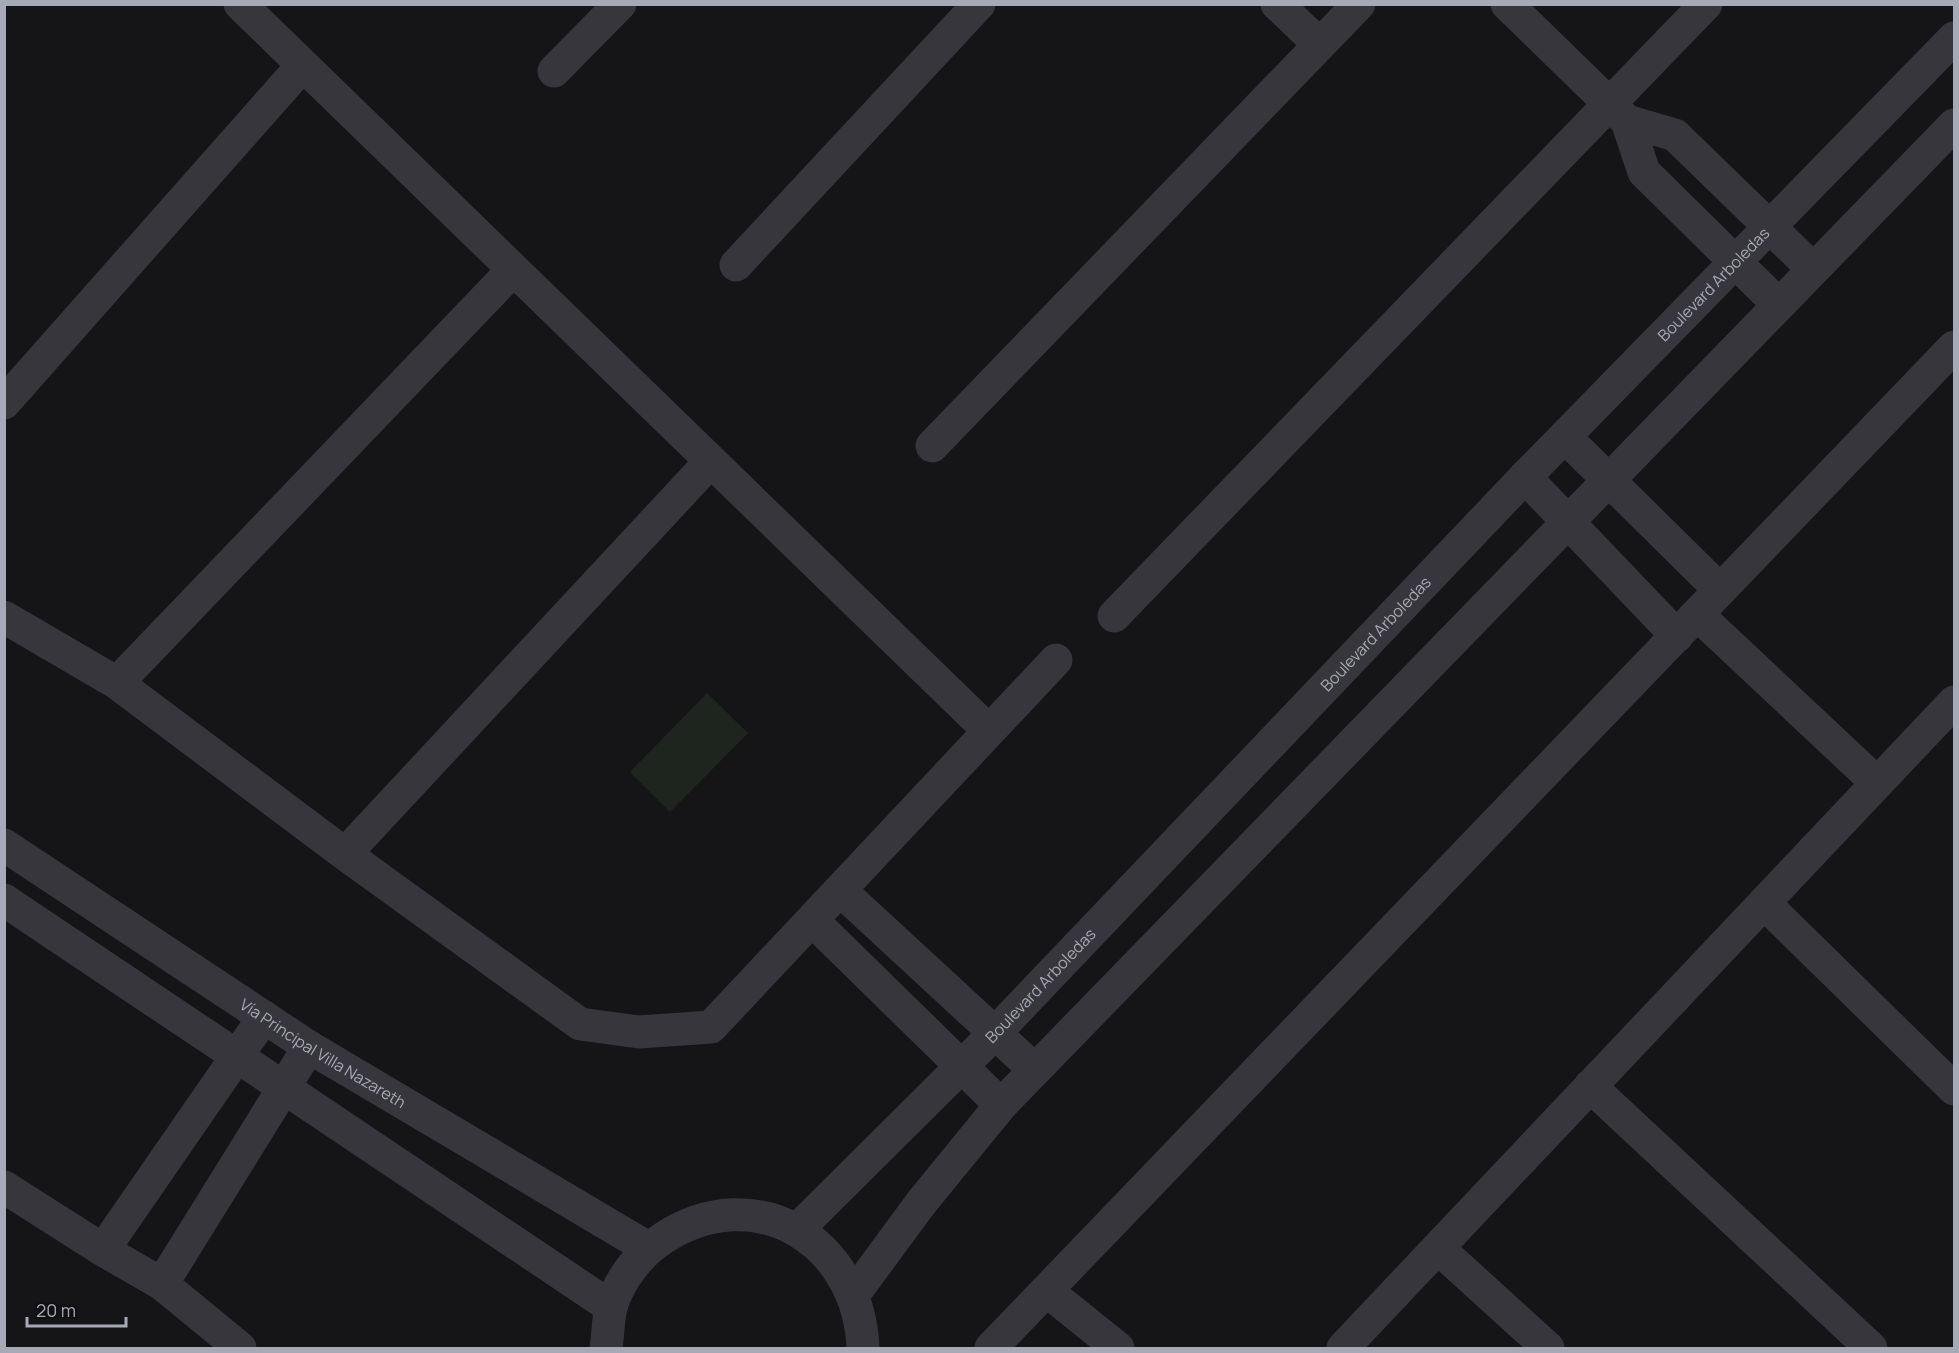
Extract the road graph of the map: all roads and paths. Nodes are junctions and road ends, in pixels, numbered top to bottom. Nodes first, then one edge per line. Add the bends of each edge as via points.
1 (240, 4) edge
2 (620, 4) edge
3 (979, 4) edge
4 (1277, 4) edge
5 (1359, 4) edge
6 (1507, 4) edge
7 (1706, 4) edge
8 (1954, 38) edge
9 (1319, 44) junction
10 (303, 65) junction
11 (554, 71) dead end
12 (1618, 113) junction
13 (1954, 125) edge
14 (1769, 226) junction
15 (1735, 262) junction
16 (736, 265) dead end
17 (1813, 269) junction
18 (513, 270) junction
19 (1778, 304) junction
20 (1954, 347) edge
21 (4, 403) edge
22 (1565, 437) junction
23 (933, 446) dead end
24 (711, 461) junction
25 (1525, 477) junction
26 (1608, 480) junction
27 (1568, 522) junction
28 (1720, 590) junction
29 (1114, 616) dead end
30 (4, 617) edge
31 (1687, 625) junction
32 (1056, 660) dead end
33 (117, 683) junction
34 (1954, 702) edge
35 (989, 731) junction
36 (1877, 783) junction
37 (4, 845) edge
38 (345, 854) junction
39 (840, 890) junction
40 (4, 900) edge
41 (1764, 903) junction
42 (812, 920) junction
43 (264, 1017) junction
44 (995, 1033) junction
45 (309, 1047) junction
46 (236, 1056) junction
47 (962, 1067) junction
48 (1035, 1070) junction
49 (1590, 1086) junction
50 (282, 1088) junction
51 (1954, 1089) edge
52 (1001, 1105) junction
53 (5, 1188) edge
54 (797, 1230) junction
55 (648, 1248) junction
56 (1438, 1248) junction
57 (103, 1250) junction
58 (162, 1284) junction
59 (1047, 1291) junction
60 (854, 1294) junction
61 (611, 1307) junction
62 (240, 1348) edge
63 (606, 1348) edge
64 (863, 1348) edge
65 (991, 1348) edge
66 (1118, 1348) edge
67 (1343, 1348) edge
68 (1548, 1348) edge
69 (1871, 1348) edge

1 - 10 street
2 - 11 street
3 - 16 street
4 - 9 street
5 - 9 street
6 - 12 street
7 - 12 street
8 - 14 street, Boulevard Arboledas
9 - 23 street
10 - 18 street
10 - 21 street
12 - 14 street via 1675,135
12 - 15 street via 1644,172
12 - 29 street
13 - 17 street
14 - 15 street, Boulevard Arboledas
14 - 17 street
15 - 19 street
15 - 22 street, Boulevard Arboledas
17 - 19 street
18 - 24 street
18 - 33 street
19 - 26 street
20 - 28 street
22 - 25 street, Boulevard Arboledas
22 - 26 street
24 - 35 street
24 - 38 street
25 - 27 street
25 - 44 street, Boulevard Arboledas
26 - 27 street
26 - 28 street
27 - 31 street
27 - 48 street
28 - 31 street
30 - 33 street
31 - 36 street
31 - 59 street
32 - 35 street
33 - 38 street
34 - 36 street
35 - 39 street
36 - 41 street
37 - 43 street, Vía Principal Villa Nazareth
38 - 42 street via 580,1024 639,1032 711,1027
39 - 42 street
39 - 44 street
40 - 46 street
41 - 49 street
41 - 51 street
42 - 47 street
43 - 45 street, Vía Principal Villa Nazareth
43 - 46 street
44 - 47 street, Boulevard Arboledas
44 - 48 street
45 - 50 street
45 - 55 street, Vía Principal Villa Nazareth
46 - 50 street
46 - 57 street
47 - 52 street
47 - 54 street, Boulevard Arboledas
48 - 52 street
49 - 56 street
49 - 69 street
50 - 58 street
50 - 61 street
52 - 60 street
53 - 57 street
54 - 55 street via 760,1217 720,1216 681,1226
54 - 60 street via 821,1247
55 - 61 street via 626,1276
56 - 67 street
56 - 68 street
57 - 58 street
58 - 62 street
59 - 65 street
59 - 66 street
60 - 64 street
61 - 63 street

